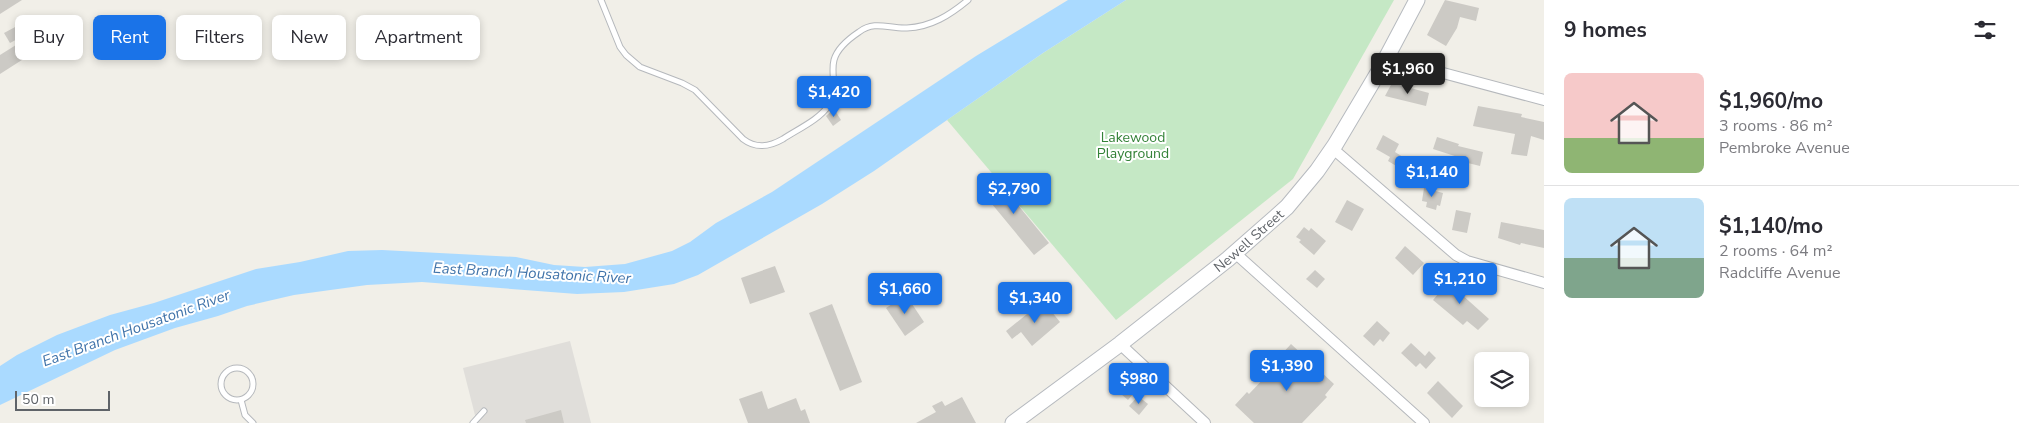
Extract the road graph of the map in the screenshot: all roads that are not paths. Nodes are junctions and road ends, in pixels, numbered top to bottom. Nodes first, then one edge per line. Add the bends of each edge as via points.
1 (602, 0) edge
2 (968, 0) edge
3 (1417, 0) edge
4 (1387, 58) junction
5 (1544, 100) edge
6 (1332, 148) junction
7 (1235, 253) junction
8 (1544, 283) edge
9 (1120, 344) junction
10 (241, 400) junction
11 (484, 411) dead end
12 (253, 423) edge
13 (473, 423) edge
14 (1013, 423) edge
15 (1205, 423) edge
16 (1424, 423) edge

1 - 2 lane via 620,47 633,62 688,86 743,139 761,146 776,144 829,106 834,93 836,55 863,28 875,25 904,29 926,25 948,16
3 - 4 street, Newell Street
4 - 5 street
4 - 6 street, Newell Street
6 - 7 street, Newell Street via 1287,207
6 - 8 street via 1456,256
7 - 9 street, Newell Street
7 - 16 street
9 - 14 street, Newell Street
9 - 15 street
10 - 10 lane via 249,396 253,380 249,372 233,368 224,375 221,388 230,399
10 - 12 lane via 246,415
11 - 13 lane

